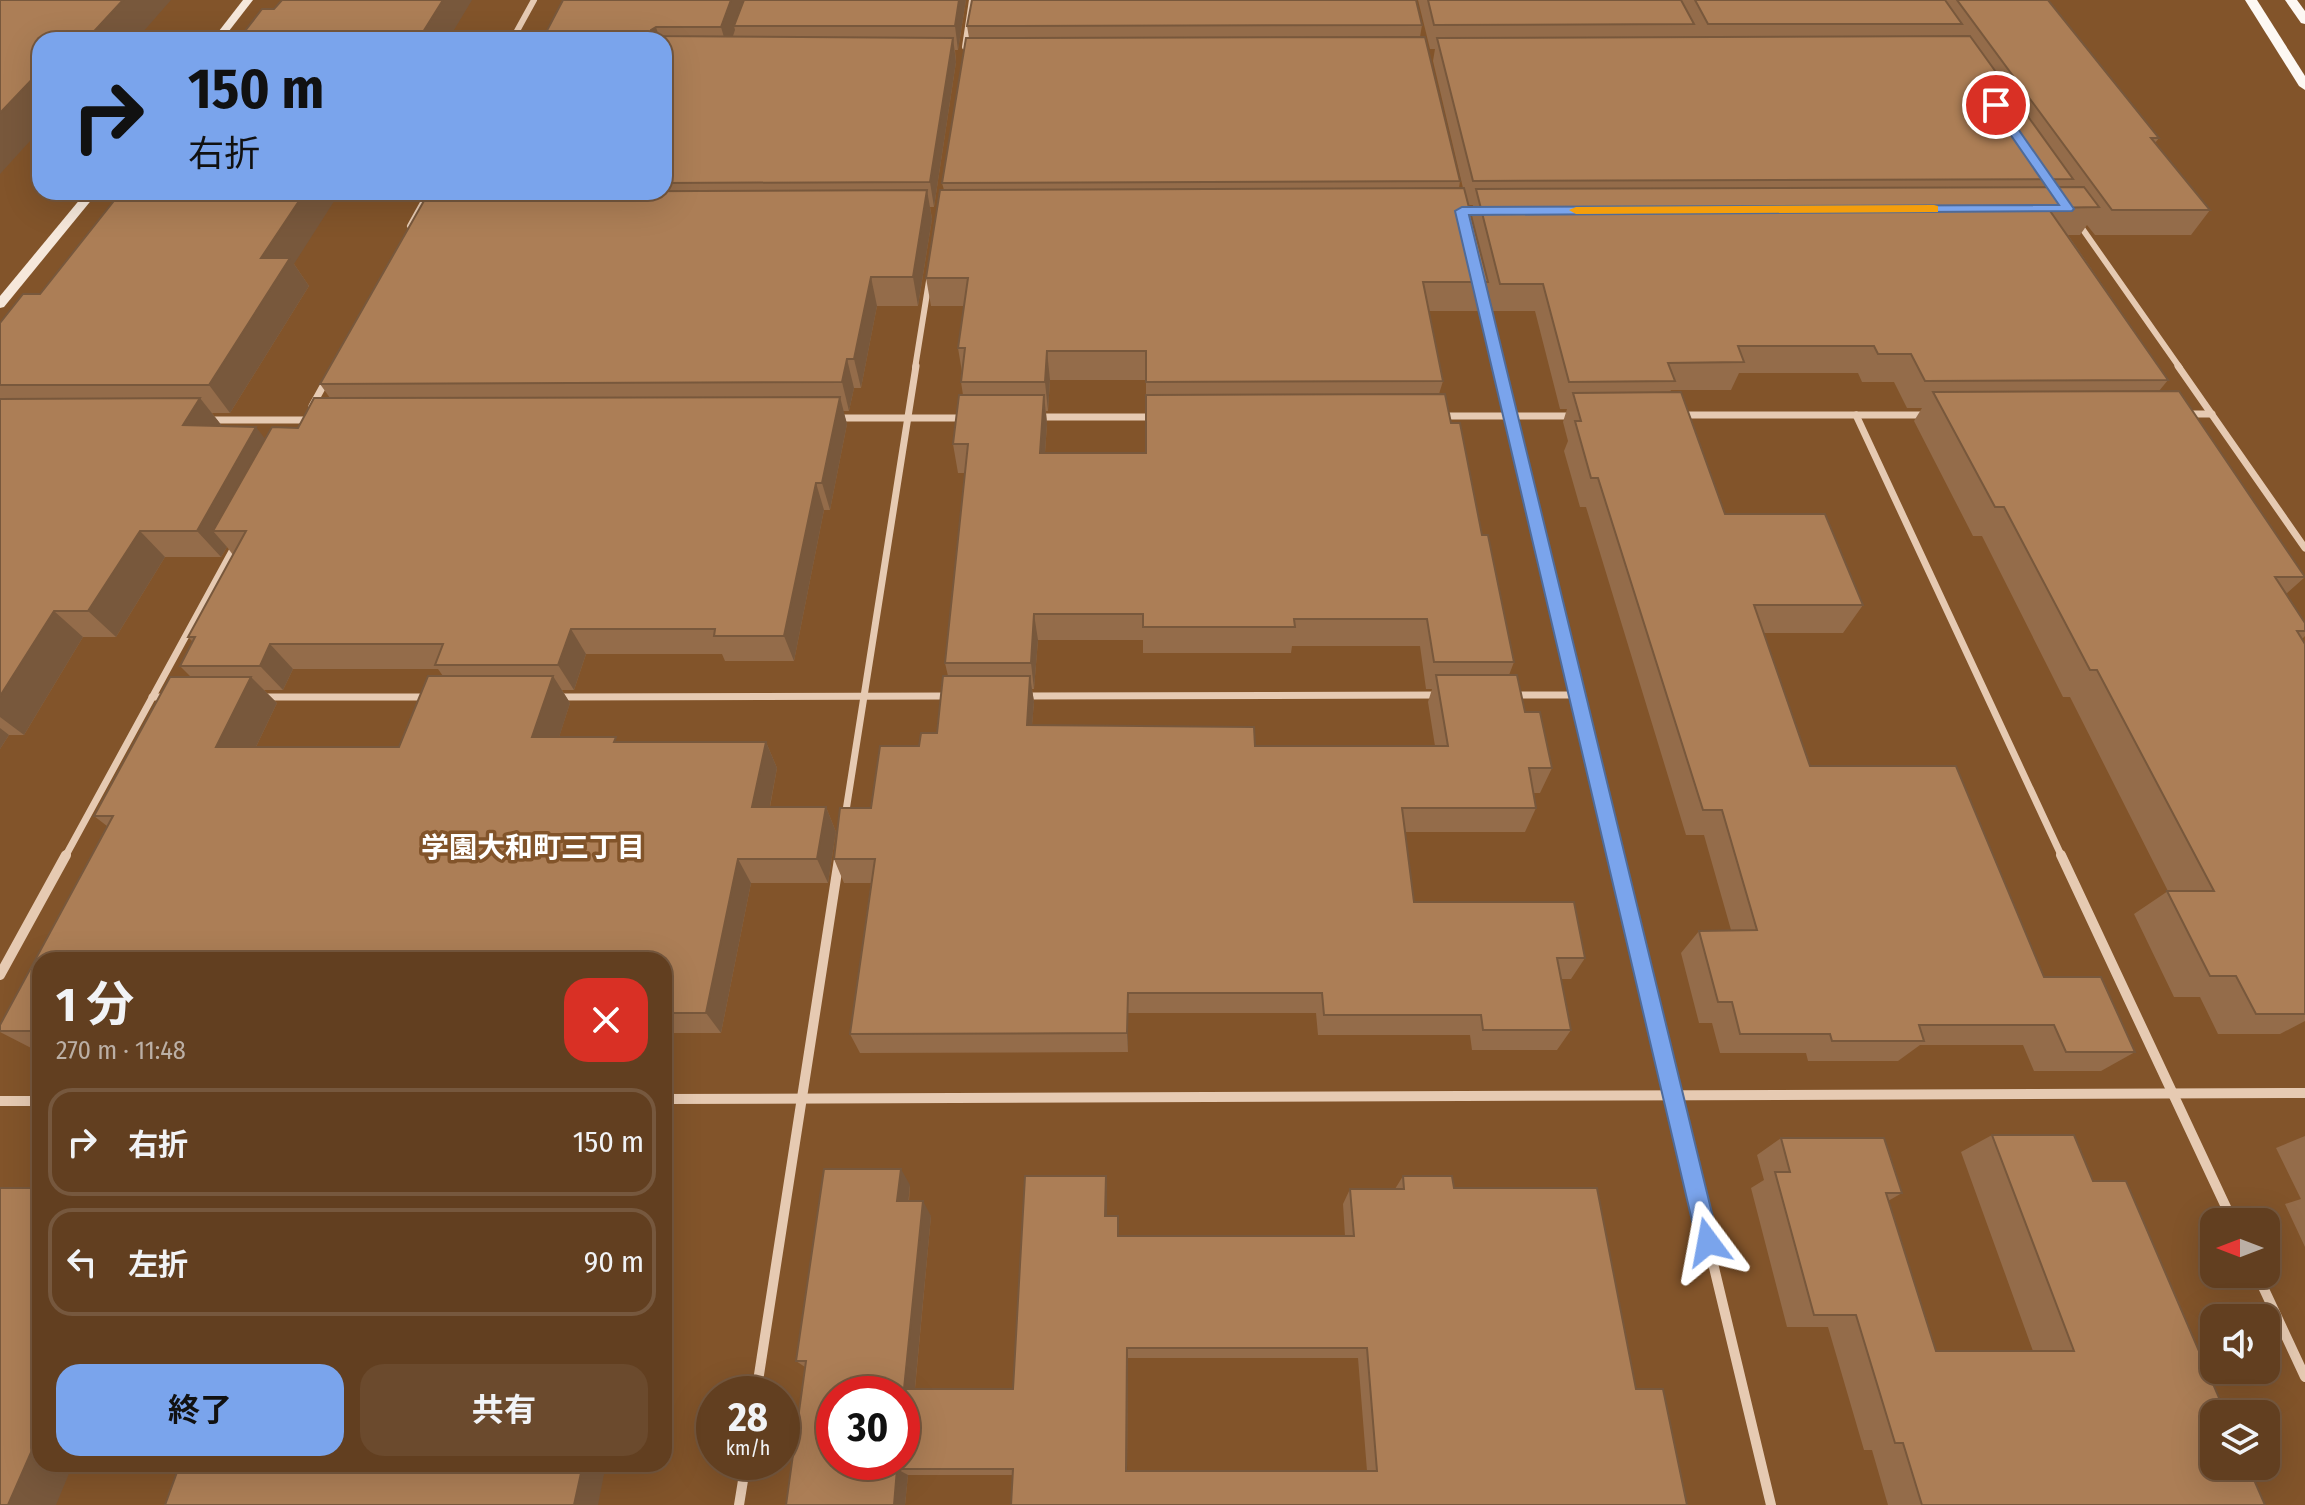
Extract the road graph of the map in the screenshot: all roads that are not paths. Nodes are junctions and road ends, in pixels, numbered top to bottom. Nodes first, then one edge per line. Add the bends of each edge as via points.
1 (248, 0) edge
2 (534, 0) edge
3 (972, 0) edge
4 (2251, 0) edge
5 (2291, 0) edge
6 (2305, 20) edge
7 (223, 32) edge
8 (516, 32) edge
9 (963, 56) edge
10 (2305, 86) edge
11 (85, 200) edge
12 (424, 200) edge
13 (416, 215) junction
14 (432, 215) edge
15 (2077, 221) edge
16 (409, 229) edge
17 (930, 276) edge
18 (1479, 284) edge
19 (0, 304) edge
20 (334, 365) edge
21 (2181, 414) edge
22 (2212, 414) junction
23 (1856, 415) junction
24 (1933, 415) dead end
25 (1431, 416) edge
26 (1511, 416) junction
27 (1589, 416) edge
28 (1668, 416) edge
29 (1018, 417) edge
30 (1161, 417) edge
31 (828, 418) edge
32 (907, 418) junction
33 (971, 418) edge
34 (198, 420) edge
35 (304, 420) junction
36 (320, 420) edge
37 (297, 434) edge
38 (244, 531) edge
39 (2305, 548) edge
40 (1451, 695) edge
41 (1498, 695) edge
42 (1578, 695) junction
43 (864, 696) junction
44 (959, 696) edge
45 (1007, 696) edge
46 (152, 697) junction
47 (184, 697) edge
48 (247, 697) edge
49 (437, 697) edge
50 (548, 697) edge
51 (843, 836) edge
52 (840, 851) edge
53 (0, 975) edge
54 (2305, 1093) edge
55 (2173, 1094) junction
56 (1673, 1096) junction
57 (672, 1099) edge
58 (802, 1099) junction
59 (0, 1101) edge
60 (32, 1101) edge
61 (2226, 1208) edge
62 (2264, 1288) edge
63 (759, 1376) edge
64 (2305, 1377) edge
65 (743, 1480) edge
66 (739, 1505) edge
67 (1771, 1505) edge

1 - 7 street
2 - 8 street
3 - 9 street
4 - 10 main road
5 - 6 main road
11 - 19 street
12 - 13 street
13 - 14 street
13 - 16 street
15 - 22 street
17 - 32 street
18 - 26 street
20 - 35 street
21 - 22 street
22 - 39 street
23 - 24 street
23 - 28 street
23 - 55 street
25 - 26 street
26 - 27 street
26 - 42 street
29 - 30 street
31 - 32 street
32 - 33 street
32 - 43 street
34 - 35 street
35 - 36 street
35 - 37 street
38 - 46 street
40 - 45 street
41 - 42 street
42 - 56 street
43 - 44 street
43 - 50 street
43 - 51 street
46 - 47 street
46 - 53 street
48 - 49 street
52 - 58 street
54 - 55 street
55 - 56 street
55 - 61 street
56 - 58 street
56 - 67 street
57 - 58 street
58 - 63 street
59 - 60 street
62 - 64 street
65 - 66 street

